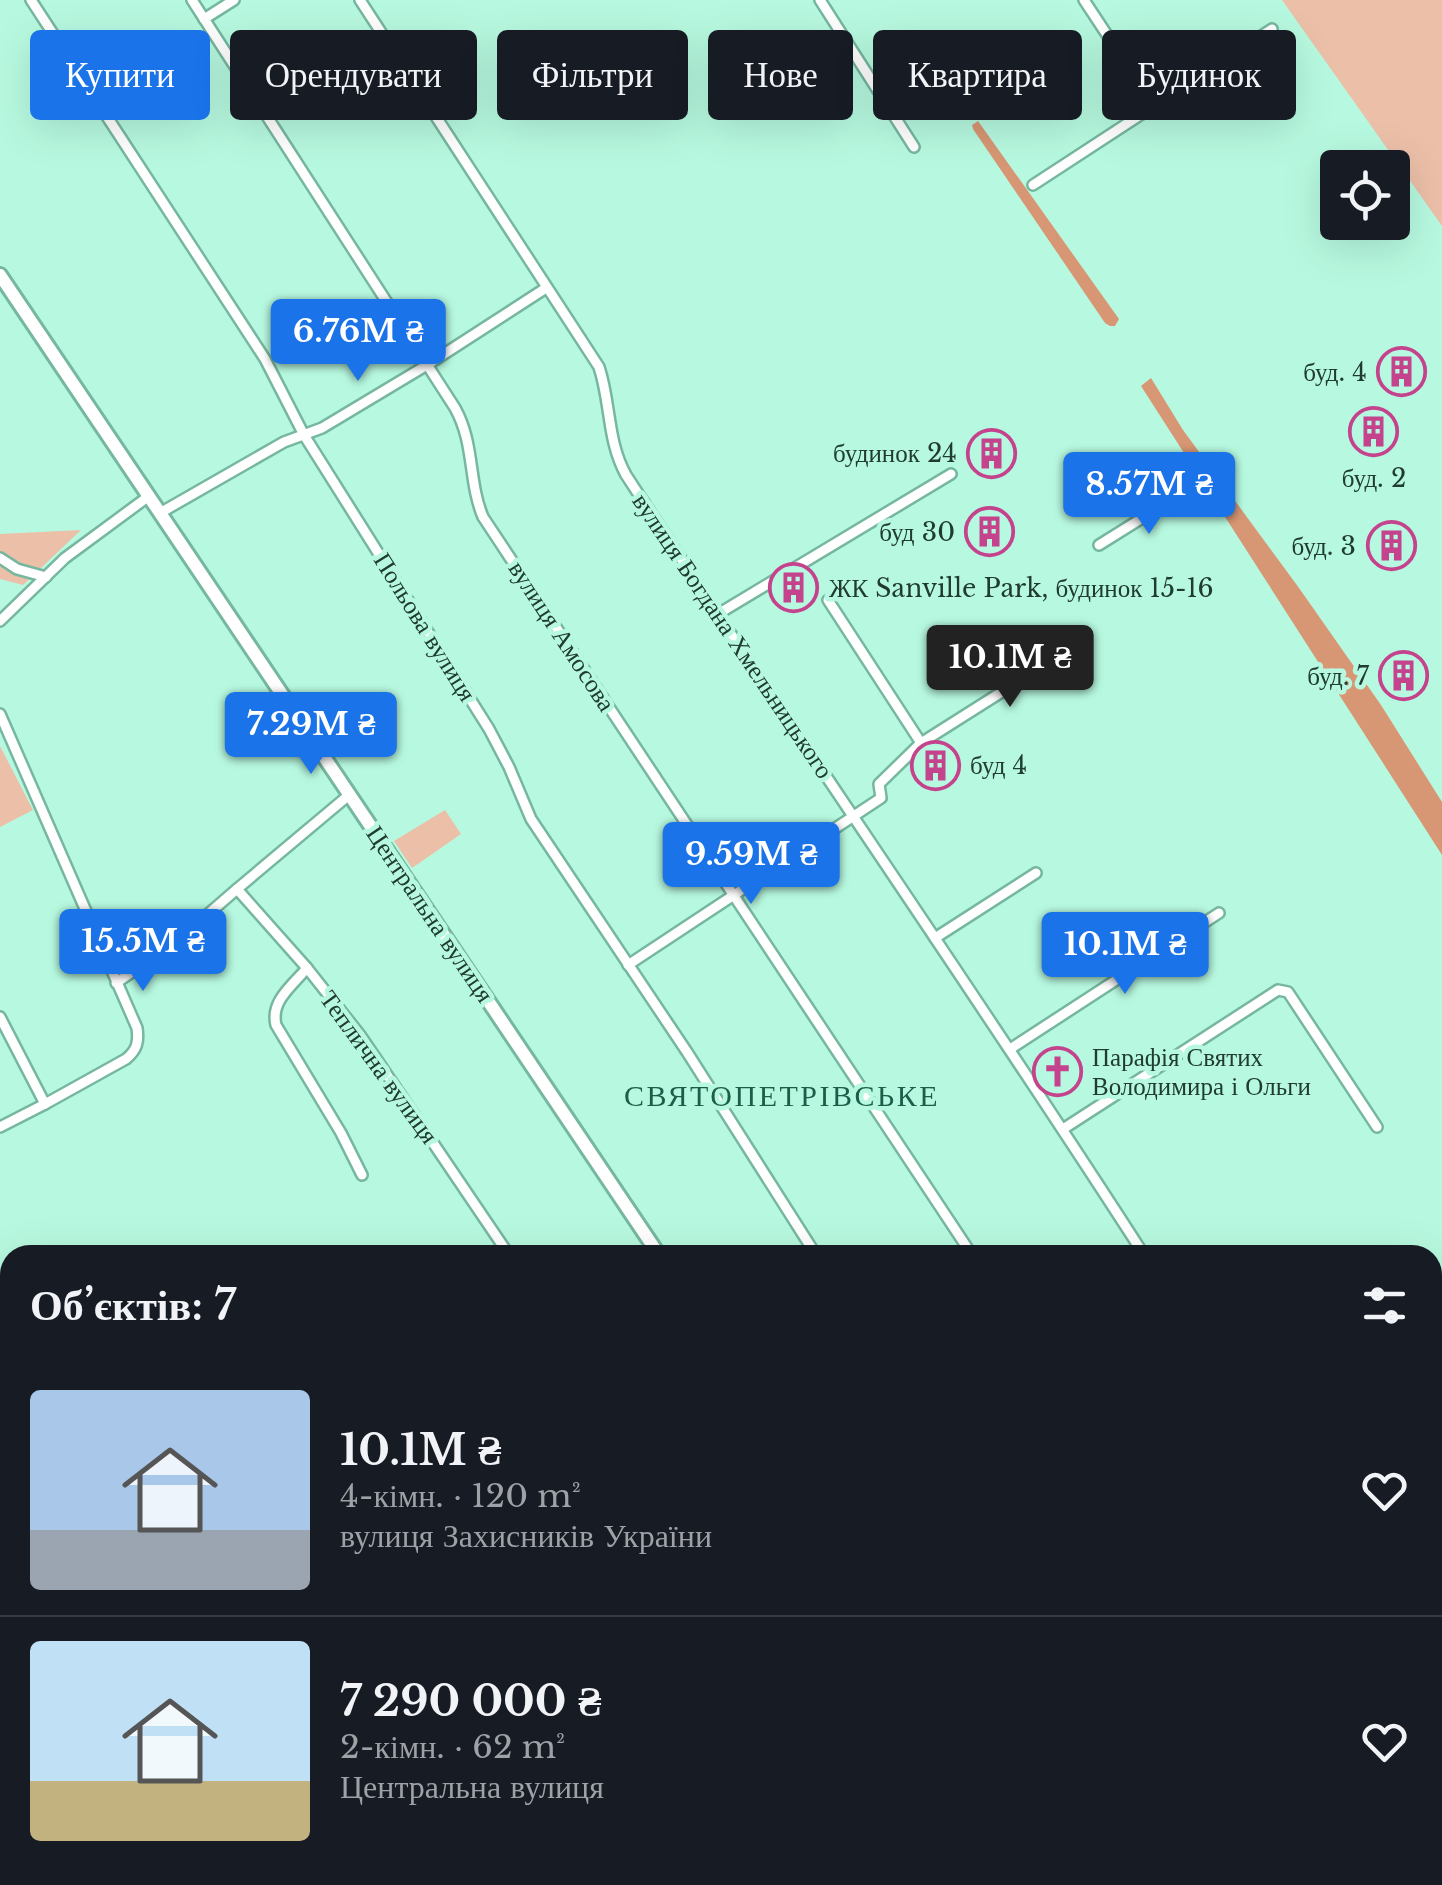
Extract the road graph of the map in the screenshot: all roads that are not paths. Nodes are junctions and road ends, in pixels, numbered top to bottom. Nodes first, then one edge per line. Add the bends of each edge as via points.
1 (31, 0) edge
2 (192, 0) edge
3 (234, 0) edge
4 (360, 0) edge
5 (820, 0) edge
6 (1084, 0) edge
7 (204, 19) junction
8 (1104, 30) edge
9 (1132, 120) edge
10 (914, 147) dead end
11 (1032, 185) dead end
12 (0, 274) edge
13 (546, 288) junction
14 (426, 365) junction
15 (304, 434) junction
16 (951, 474) dead end
17 (1179, 495) dead end
18 (149, 496) junction
19 (160, 513) junction
20 (1099, 546) dead end
21 (0, 558) edge
22 (46, 577) junction
23 (828, 600) dead end
24 (718, 614) junction
25 (0, 621) edge
26 (1079, 644) dead end
27 (0, 714) edge
28 (921, 743) junction
29 (349, 795) junction
30 (852, 816) junction
31 (1036, 873) dead end
32 (237, 889) junction
33 (733, 896) junction
34 (1219, 913) dead end
35 (936, 938) junction
36 (628, 965) junction
37 (308, 968) junction
38 (116, 983) junction
39 (0, 1017) edge
40 (1010, 1048) junction
41 (45, 1104) junction
42 (0, 1127) edge
43 (1377, 1128) dead end
44 (1063, 1129) junction
45 (362, 1175) dead end
46 (502, 1245) edge
47 (652, 1245) edge
48 (810, 1245) edge
49 (965, 1245) edge
50 (1138, 1245) edge

1 - 15 street, Польова вулиця via 265,359
2 - 7 street, вулиця Амосова
3 - 7 street
4 - 13 street, вулиця Богдана Хмельницького
5 - 10 street
6 - 8 street
7 - 14 street, вулиця Амосова
9 - 11 street
12 - 18 main road, Центральна вулиця
13 - 14 street
13 - 24 street, вулиця Богдана Хмельницького via 598,367 626,475
14 - 15 street
14 - 33 street, вулиця Амосова via 464,423 484,516
15 - 19 street
15 - 36 street, Польова вулиця via 489,730 531,819
16 - 24 street
17 - 20 street
18 - 19 main road, Центральна вулиця
18 - 22 street
19 - 29 main road, Центральна вулиця
21 - 22 street
22 - 25 street
23 - 28 street
24 - 30 street, вулиця Богдана Хмельницького
26 - 28 street
27 - 38 street
28 - 30 street via 879,784 880,798
29 - 32 street
29 - 47 main road, Центральна вулиця
30 - 33 street
30 - 35 street, вулиця Богдана Хмельницького
31 - 35 street
32 - 37 street, Теплична вулиця
32 - 38 street via 178,942
33 - 36 street
33 - 49 street, вулиця Амосова
34 - 40 street
35 - 40 street, вулиця Богдана Хмельницького
36 - 48 street, Польова вулиця
37 - 45 street via 273,1016
37 - 46 street, Теплична вулиця
38 - 41 street via 137,1028 136,1048
39 - 41 street
40 - 44 street, вулиця Богдана Хмельницького
41 - 42 street
43 - 44 street via 1288,992 1278,990
44 - 50 street, вулиця Богдана Хмельницького

